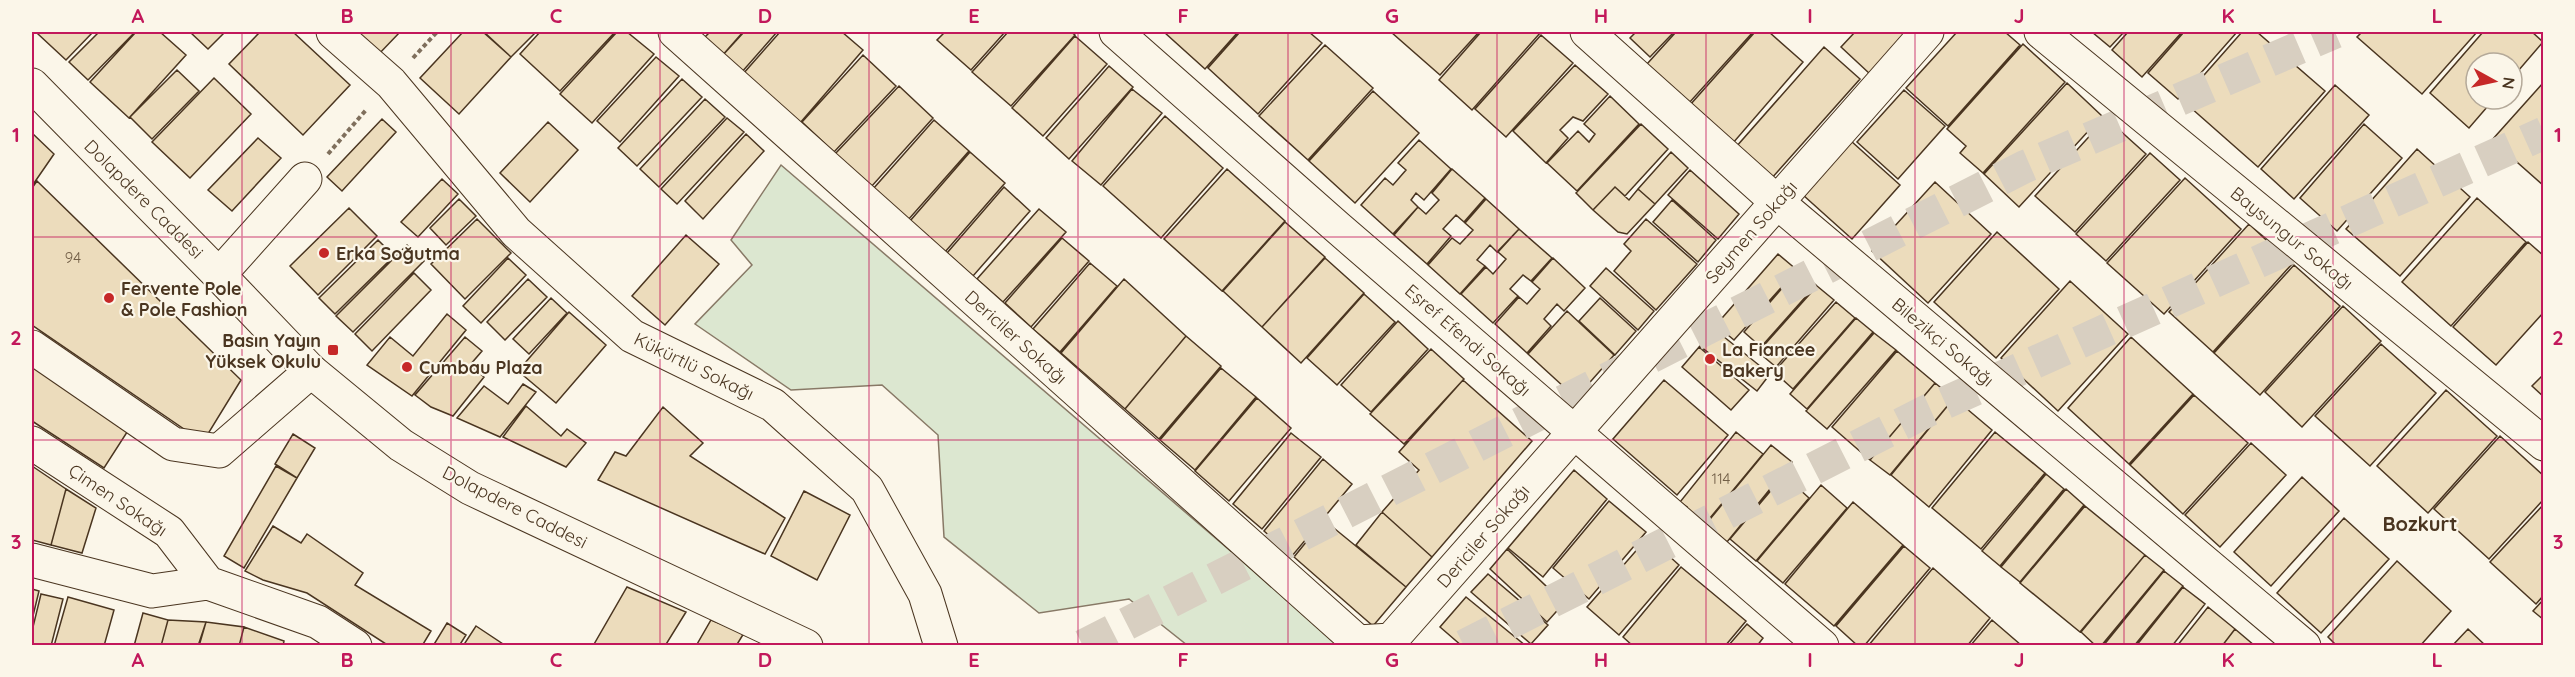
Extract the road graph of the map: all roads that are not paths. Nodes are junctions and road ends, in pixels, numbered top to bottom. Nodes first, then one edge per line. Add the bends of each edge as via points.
1 (333, 32) edge
2 (675, 32) edge
3 (1116, 32) edge
4 (1587, 32) edge
5 (1927, 32) edge
6 (2041, 32) edge
7 (32, 85) edge
8 (305, 179) dead end
9 (1777, 202) junction
10 (219, 275) junction
11 (32, 347) edge
12 (311, 371) junction
13 (1575, 432) junction
14 (32, 443) edge
15 (2544, 444) edge
16 (32, 560) edge
17 (208, 583) junction
18 (355, 645) edge
19 (806, 645) edge
20 (941, 645) edge
21 (1822, 645) edge
22 (2304, 645) edge

1 - 20 street, Kükürtlü Sokağı via 391,83 516,232 632,336 773,405 867,489 925,594
2 - 13 street, Dericiler Sokağı via 1358,642 1391,640
3 - 13 street, Eşref Efendi Sokağı
4 - 9 street, Bilezikçi Sokağı
5 - 9 street, Seymen Sokağı
6 - 15 street, Baysungur Sokağı
7 - 10 street, Dolapdere Caddesi
8 - 10 street
9 - 13 street, Seymen Sokağı
9 - 22 street, Bilezikçi Sokağı
10 - 12 street, Dolapdere Caddesi
11 - 12 street via 173,444 219,451
12 - 19 street, Dolapdere Caddesi via 401,445 470,488
13 - 21 street, Eşref Efendi Sokağı
14 - 17 street, Çimen Sokağı via 169,532
16 - 17 street via 152,591
17 - 18 street via 318,622

